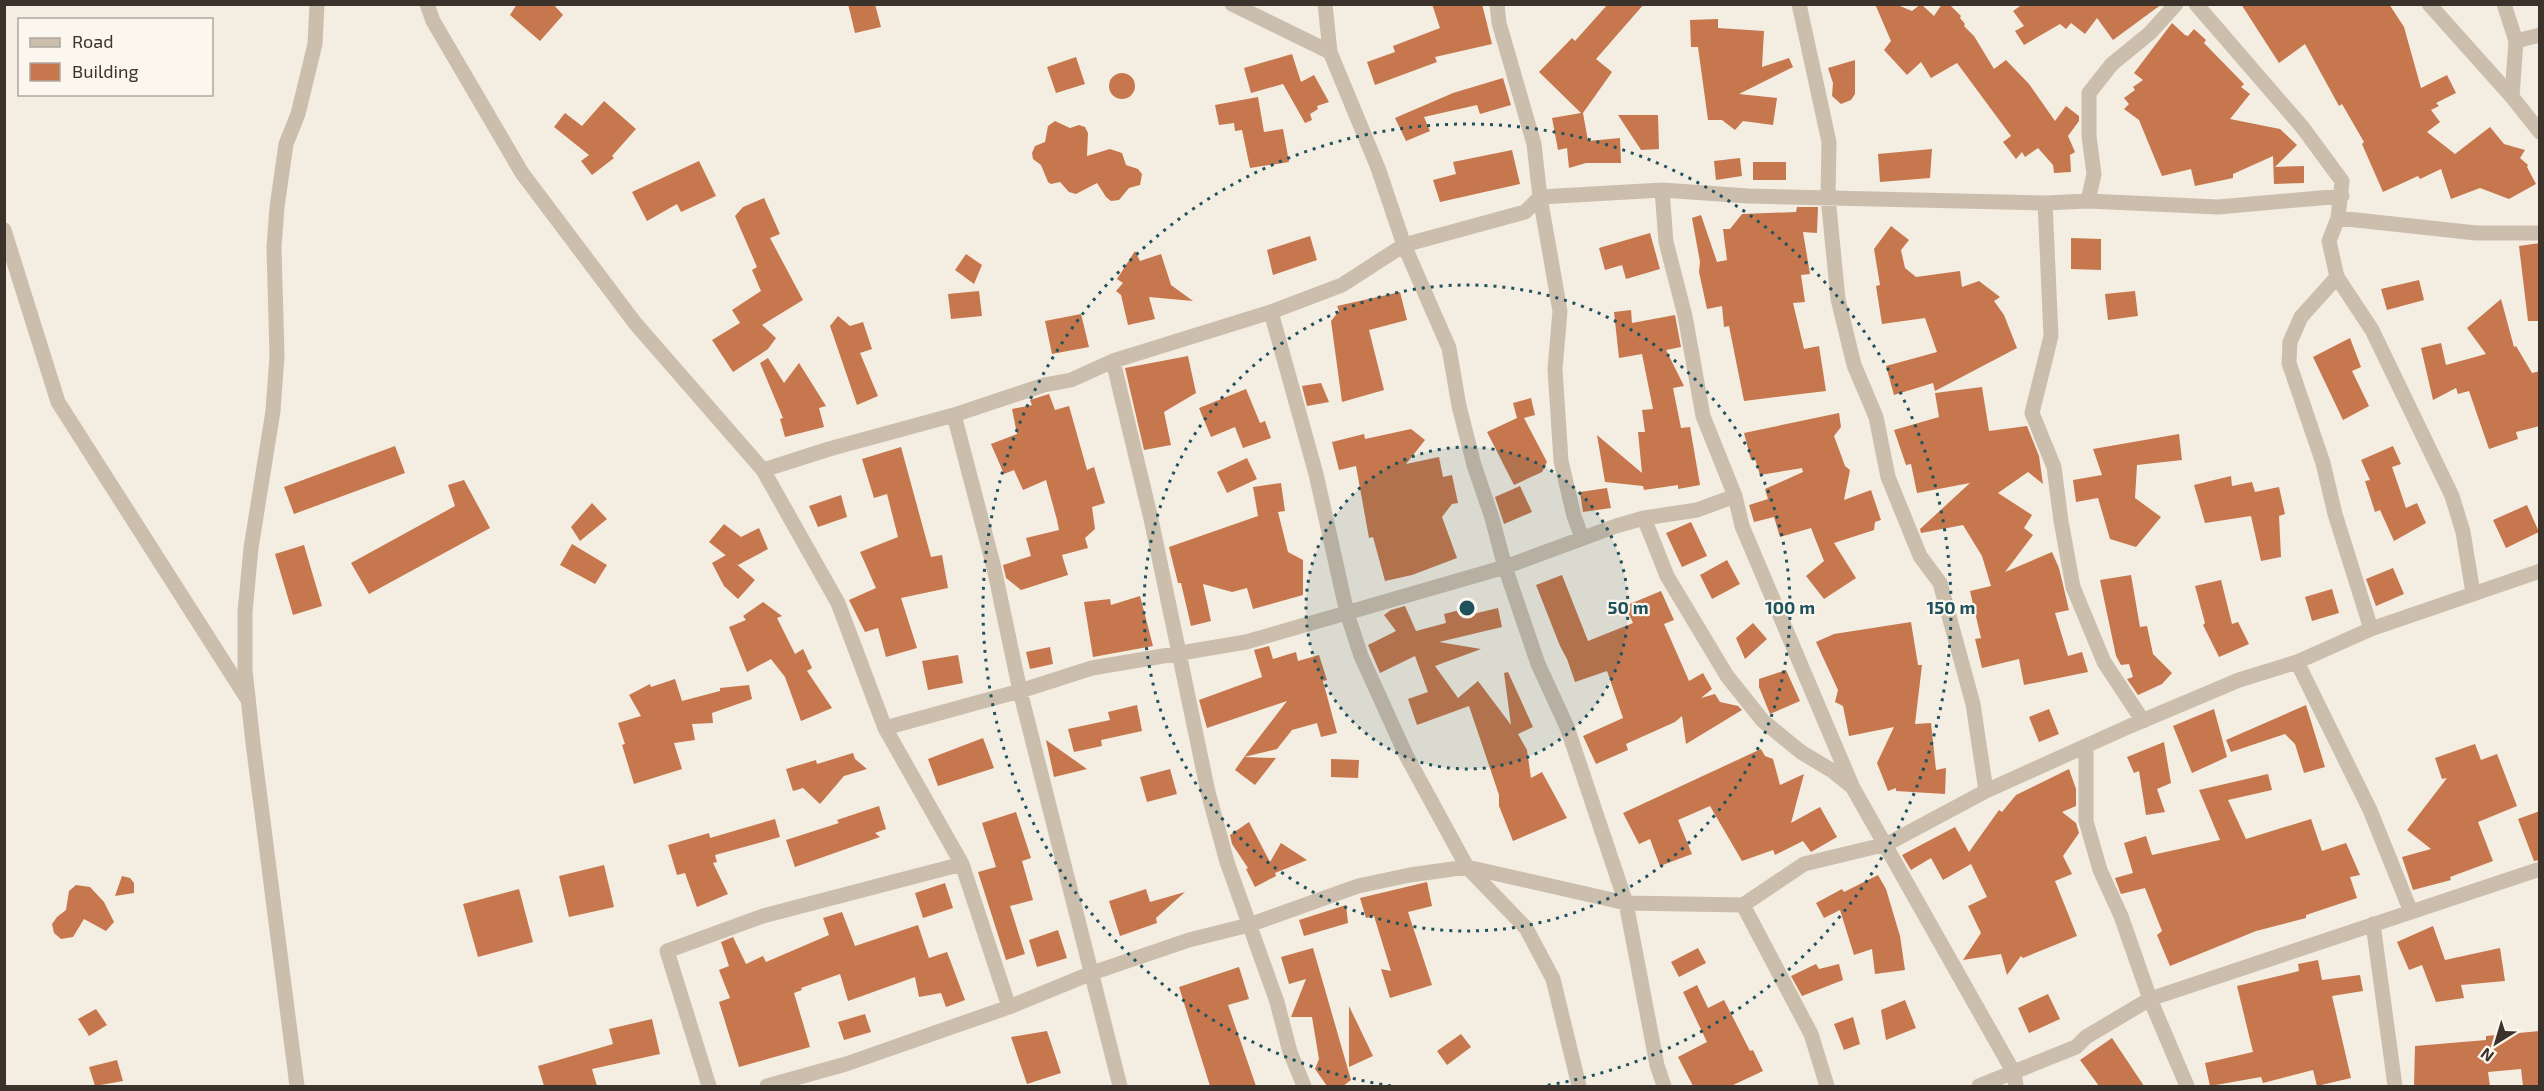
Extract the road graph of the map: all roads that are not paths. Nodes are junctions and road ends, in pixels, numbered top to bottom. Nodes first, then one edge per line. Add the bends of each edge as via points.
1 (316, 4) edge
2 (427, 4) edge
3 (1232, 4) edge
4 (1325, 4) edge
5 (1497, 4) edge
6 (1799, 4) edge
7 (2176, 4) edge
8 (2196, 4) edge
9 (2429, 4) edge
10 (2504, 4) edge
11 (2540, 35) edge
12 (2516, 41) junction
13 (1330, 52) junction
14 (2512, 97) junction
15 (2540, 132) edge
16 (1662, 190) junction
17 (2342, 196) junction
18 (1540, 197) junction
19 (1828, 197) junction
20 (2088, 201) junction
21 (2045, 203) junction
22 (2338, 218) junction
23 (4, 230) edge
24 (2540, 233) edge
25 (1404, 245) junction
26 (2337, 277) junction
27 (1271, 312) junction
28 (1113, 361) junction
29 (954, 415) junction
30 (763, 470) junction
31 (1735, 496) junction
32 (1644, 518) junction
33 (1582, 538) junction
34 (1505, 567) junction
35 (2539, 572) edge
36 (2473, 593) junction
37 (1347, 613) junction
38 (2371, 629) junction
39 (1181, 654) junction
40 (2297, 662) junction
41 (1020, 692) junction
42 (248, 700) junction
43 (2142, 721) junction
44 (885, 728) junction
45 (2086, 746) junction
46 (1853, 788) junction
47 (1986, 791) junction
48 (1887, 844) junction
49 (962, 864) junction
50 (1467, 867) junction
51 (2540, 870) edge
52 (1626, 903) junction
53 (1743, 905) junction
54 (2411, 912) junction
55 (2373, 924) junction
56 (1249, 925) junction
57 (1092, 973) junction
58 (2150, 999) junction
59 (1008, 1007) junction
60 (2015, 1080) edge
61 (297, 1086) edge
62 (709, 1086) edge
63 (767, 1086) edge
64 (1120, 1086) edge
65 (1304, 1086) edge
66 (1579, 1086) edge
67 (1664, 1086) edge
68 (1827, 1086) edge
69 (1979, 1086) edge
70 (2187, 1086) edge
71 (2395, 1086) edge

1 - 42 street via 315,44 298,114 286,144 277,207 277,356 245,612
2 - 30 street via 433,21 522,173 635,323
3 - 13 street
4 - 13 street
5 - 18 street via 1534,144
6 - 19 street via 1829,142
7 - 20 street via 2151,33 2112,64 2089,93 2094,174
8 - 17 street via 2303,128 2343,182
9 - 14 street
10 - 12 street
11 - 12 street
12 - 14 street
13 - 25 street via 1378,168
14 - 15 street
16 - 18 street
16 - 19 street
16 - 31 street via 1666,242 1685,316 1703,416
17 - 20 street via 2218,207
17 - 22 street
18 - 25 street via 1525,212
18 - 33 street via 1560,311 1555,369 1562,468
19 - 21 street
19 - 47 street via 1838,299 1854,364 1876,417 1888,477 1920,556 1941,583 1973,704
20 - 21 street
21 - 43 street via 2051,336 2032,413 2054,467 2073,587 2104,662
22 - 24 street via 2476,233
22 - 26 street via 2328,241
23 - 42 street via 58,402
25 - 27 street via 1342,285
25 - 34 street via 1449,348 1471,455
26 - 36 street via 2372,330 2451,496 2463,532
26 - 38 street via 2301,317 2290,342 2289,363 2324,463 2335,514
27 - 28 street
27 - 37 street via 1317,474
28 - 29 street via 1071,380
28 - 39 street
29 - 30 street
29 - 41 street via 994,568
30 - 44 street via 838,603
31 - 32 street via 1697,510
31 - 46 street via 1742,526
32 - 33 street
32 - 46 street via 1667,576 1727,676 1763,721
33 - 34 street
34 - 37 street
34 - 52 street via 1538,664 1567,727
35 - 36 street
36 - 38 street
37 - 39 street via 1246,642
37 - 50 street via 1380,700
38 - 40 street
39 - 41 street via 1092,668
39 - 56 street via 1208,792
40 - 43 street via 2239,680
40 - 54 street via 2370,810
41 - 44 street
41 - 57 street
42 - 61 street
43 - 45 street
44 - 49 street
45 - 47 street
45 - 58 street via 2086,821 2100,870
46 - 48 street
47 - 48 street
48 - 53 street via 1804,864
48 - 60 street
49 - 59 street
49 - 62 street via 763,916 667,951
50 - 52 street
50 - 56 street via 1358,886
50 - 66 street via 1526,928 1553,979
51 - 54 street
52 - 53 street
52 - 67 street
53 - 68 street via 1811,1034
54 - 55 street
55 - 58 street
55 - 71 street
56 - 57 street via 1189,940
56 - 65 street
57 - 59 street
57 - 64 street
58 - 60 street via 2086,1036 2076,1047
58 - 70 street
59 - 63 street via 846,1064
60 - 69 street

